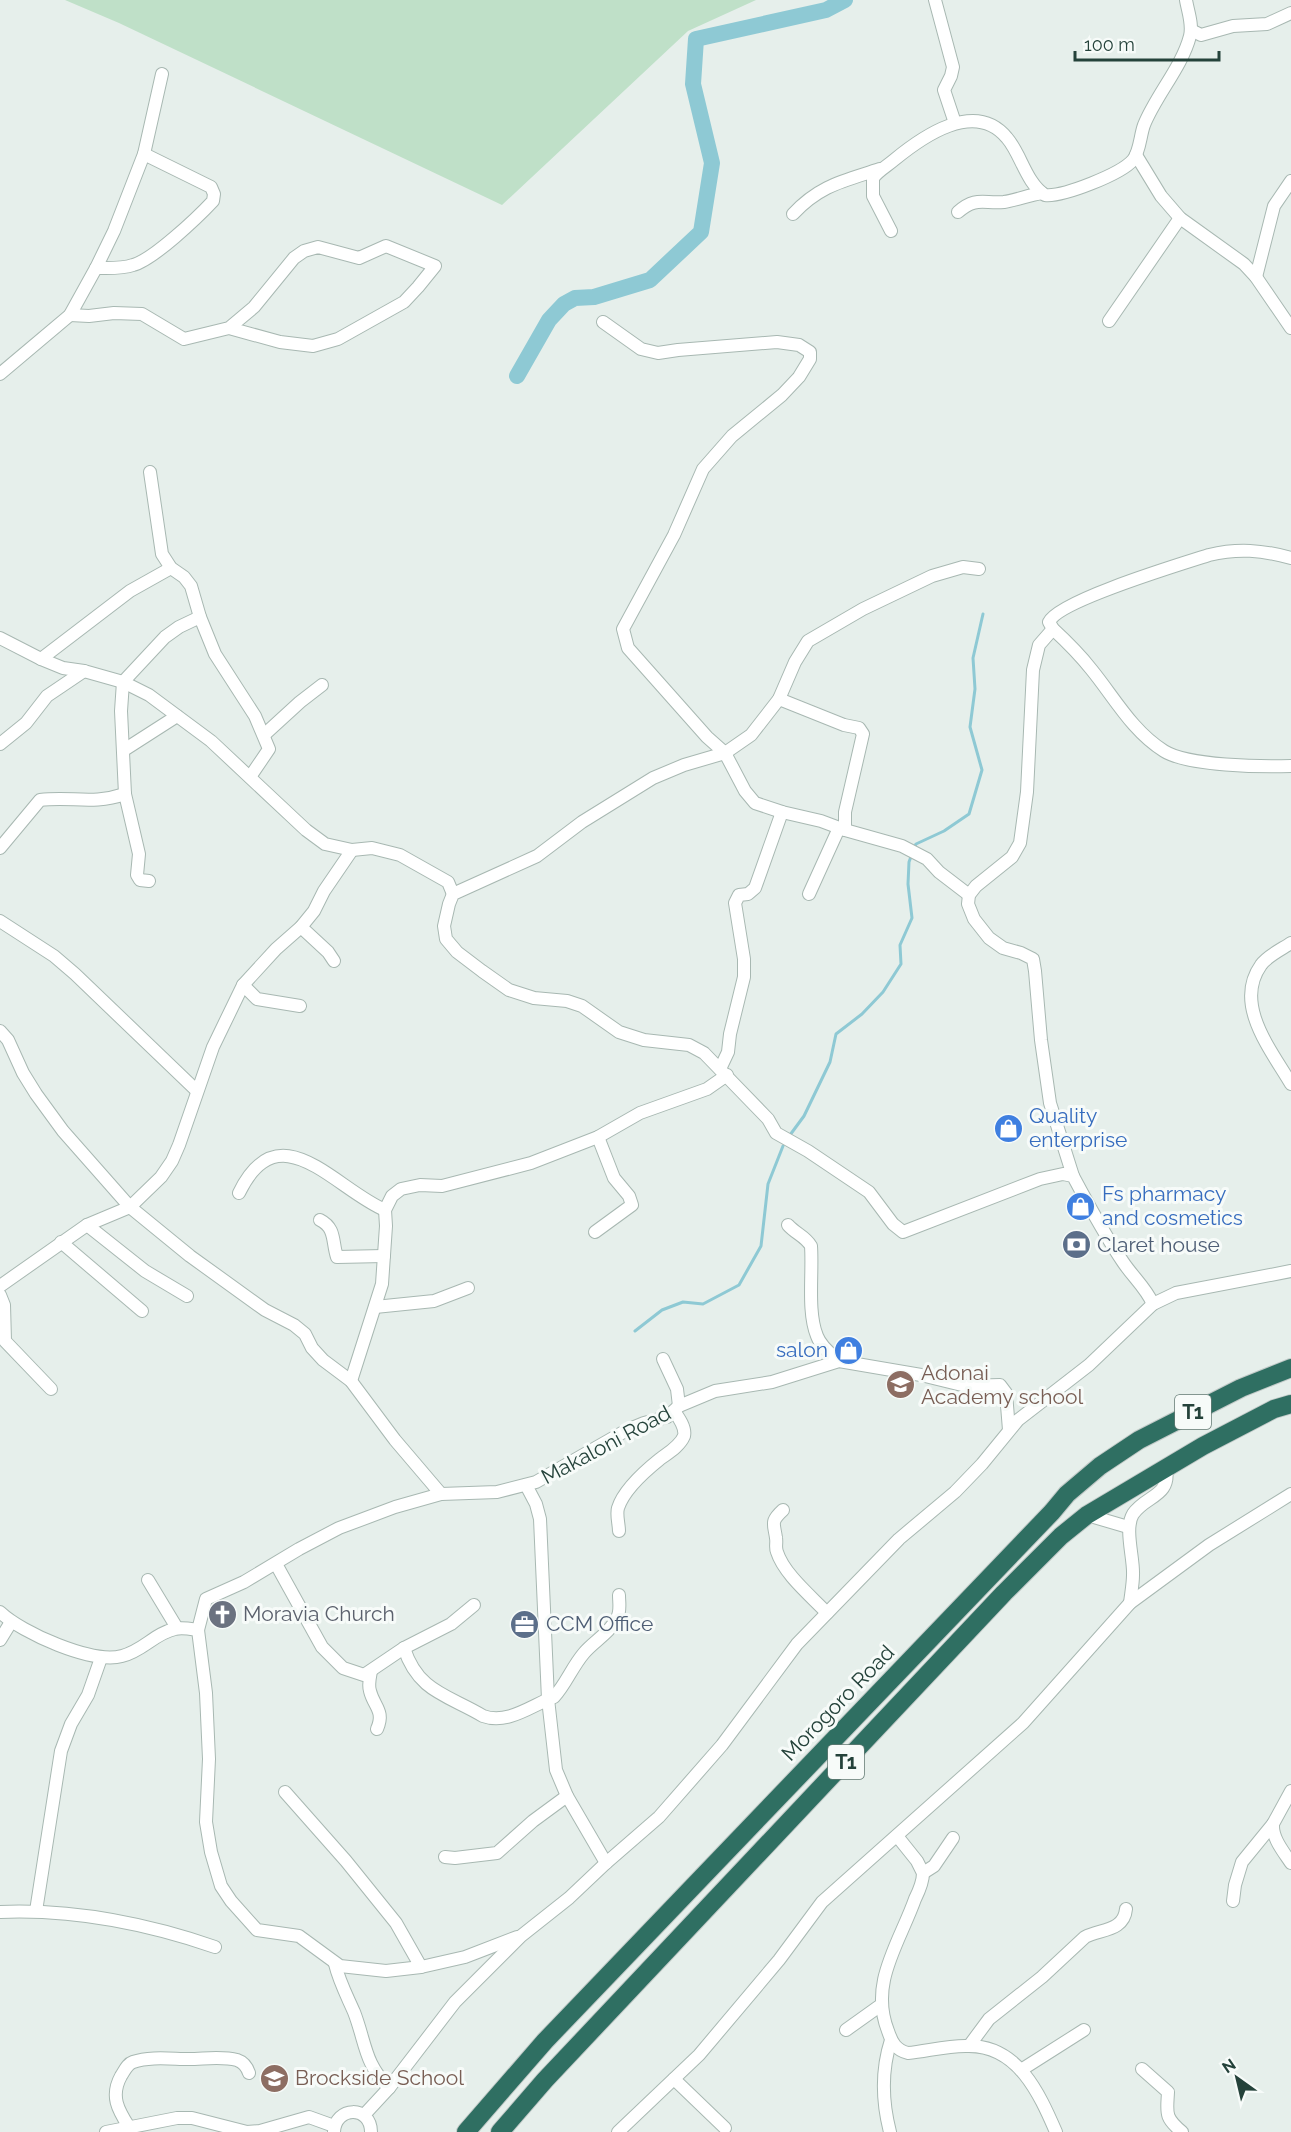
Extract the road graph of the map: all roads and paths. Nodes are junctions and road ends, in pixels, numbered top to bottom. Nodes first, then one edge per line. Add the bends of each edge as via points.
1 (935, 0) edge
2 (1186, 0) edge
3 (1291, 13) edge
4 (1191, 30) junction
5 (162, 74) dead end
6 (955, 123) junction
7 (144, 154) junction
8 (1136, 155) junction
9 (884, 168) junction
10 (1291, 181) edge
11 (1042, 193) junction
12 (958, 212) dead end
13 (793, 214) dead end
14 (1180, 218) junction
15 (891, 231) dead end
16 (96, 268) junction
17 (1256, 277) junction
18 (70, 315) junction
19 (1109, 321) dead end
20 (603, 322) dead end
21 (229, 328) junction
22 (1291, 328) edge
23 (0, 374) edge
24 (150, 472) dead end
25 (1291, 558) edge
26 (171, 568) junction
27 (979, 569) dead end
28 (200, 617) junction
29 (1053, 629) junction
30 (0, 638) edge
31 (41, 659) junction
32 (84, 671) junction
33 (123, 682) junction
34 (322, 685) dead end
35 (779, 699) junction
36 (177, 716) junction
37 (265, 734) junction
38 (0, 744) edge
39 (124, 750) junction
40 (725, 753) junction
41 (1291, 766) edge
42 (250, 777) junction
43 (125, 794) junction
44 (782, 812) junction
45 (842, 829) junction
46 (0, 848) edge
47 (352, 850) junction
48 (149, 881) dead end
49 (453, 894) junction
50 (808, 894) dead end
51 (969, 895) junction
52 (0, 921) edge
53 (301, 927) junction
54 (1291, 943) edge
55 (334, 961) dead end
56 (243, 986) junction
57 (300, 1006) dead end
58 (0, 1031) edge
59 (724, 1072) junction
60 (1291, 1083) edge
61 (197, 1091) junction
62 (598, 1137) junction
63 (1074, 1176) junction
64 (239, 1193) dead end
65 (130, 1207) junction
66 (385, 1210) junction
67 (321, 1220) dead end
68 (87, 1225) junction
69 (788, 1225) dead end
70 (595, 1232) dead end
71 (60, 1242) junction
72 (384, 1256) junction
73 (1291, 1271) edge
74 (0, 1286) edge
75 (468, 1288) dead end
76 (0, 1295) edge
77 (187, 1296) dead end
78 (1153, 1304) junction
79 (375, 1307) junction
80 (142, 1311) dead end
81 (663, 1359) dead end
82 (839, 1361) junction
83 (1291, 1368) edge
84 (351, 1381) junction
85 (51, 1389) dead end
86 (1291, 1404) edge
87 (680, 1407) junction
88 (1009, 1430) junction
89 (1166, 1468) junction
90 (526, 1485) junction
91 (441, 1494) junction
92 (1291, 1494) edge
93 (783, 1510) dead end
94 (1087, 1515) junction
95 (1128, 1527) junction
96 (620, 1531) dead end
97 (276, 1564) junction
98 (148, 1580) dead end
99 (619, 1595) dead end
100 (1130, 1604) junction
101 (474, 1605) dead end
102 (0, 1612) edge
103 (827, 1613) junction
104 (11, 1622) junction
105 (177, 1628) junction
106 (198, 1630) junction
107 (0, 1640) edge
108 (404, 1648) junction
109 (101, 1658) junction
110 (371, 1671) junction
111 (548, 1699) junction
112 (377, 1729) dead end
113 (1291, 1791) edge
114 (285, 1792) dead end
115 (567, 1796) junction
116 (1273, 1824) junction
117 (897, 1836) junction
118 (953, 1838) dead end
119 (445, 1857) dead end
120 (606, 1863) junction
121 (1291, 1863) edge
122 (923, 1873) junction
123 (1233, 1901) dead end
124 (1126, 1909) dead end
125 (36, 1911) junction
126 (0, 1912) edge
127 (521, 1936) junction
128 (215, 1947) dead end
129 (334, 1964) junction
130 (421, 1967) junction
131 (881, 2005) junction
132 (846, 2030) dead end
133 (1084, 2030) dead end
134 (891, 2040) junction
135 (969, 2046) junction
136 (1142, 2068) dead end
137 (1021, 2070) junction
138 (249, 2073) dead end
139 (674, 2079) junction
140 (389, 2088) junction
141 (364, 2115) junction
142 (129, 2127) junction
143 (725, 2128) dead end
144 (334, 2129) edge
145 (372, 2131) edge
146 (106, 2132) edge
147 (466, 2132) edge
148 (500, 2132) edge
149 (618, 2132) edge
150 (890, 2132) edge
151 (1056, 2132) edge
152 (1182, 2132) edge

1 - 6 street via 952,62 944,90
2 - 4 street
3 - 4 street via 1268,24 1233,26 1201,35
4 - 8 street via 1144,126
5 - 7 street
6 - 9 street via 924,137
6 - 11 street via 984,123 999,130
7 - 16 street
7 - 16 street via 211,186 213,201 147,259 134,265
8 - 11 street via 1116,172 1077,189
8 - 14 street
9 - 13 street via 825,188
9 - 15 street via 873,178 872,190
10 - 17 street via 1274,206
11 - 12 street via 1004,202 970,203
14 - 17 street
14 - 19 street
16 - 18 street
17 - 22 street
18 - 21 street via 142,314 184,339
18 - 23 street
20 - 40 street via 641,349 658,353 777,342 799,345 810,352 799,377 732,436 703,469 674,535 623,629 628,648
21 - 21 street via 280,342 313,346 338,339 404,302 435,266 386,246 359,258 318,247 304,250 254,307
24 - 26 street via 162,554
25 - 29 street via 1256,550 1209,555 1070,605 1051,617
26 - 28 street via 191,586
26 - 31 street via 130,591
27 - 35 street via 963,567 932,576 808,641
28 - 33 street via 165,637
28 - 37 street via 215,654
29 - 41 street via 1091,668 1134,724 1165,752 1209,762
29 - 51 street via 1039,645 1033,670 1027,792 1020,843 1012,857
30 - 31 street
31 - 32 street
32 - 33 street
32 - 38 street via 47,696 27,723
33 - 36 street
33 - 39 street
34 - 37 street
35 - 40 street via 751,735
35 - 45 street via 859,728 863,734
36 - 39 street
36 - 42 street
37 - 42 street via 269,749
39 - 43 street
40 - 44 street via 755,803
40 - 49 street via 653,778 582,822 537,856
42 - 47 street via 325,844
43 - 46 street via 109,800 40,800
43 - 48 street via 139,854 136,875
44 - 45 street
44 - 59 street via 755,888 739,895 735,903 744,977
45 - 50 street
45 - 51 street via 902,846 927,859
47 - 49 street via 372,848 400,855 448,882
47 - 53 street
49 - 59 street via 444,926 446,939 510,990 582,1006 619,1032 644,1040 689,1045
51 - 63 street via 974,919 989,938 1033,959 1050,1103
52 - 61 street via 75,974
53 - 55 street
53 - 56 street
54 - 60 street via 1262,964 1251,998 1255,1023
56 - 57 street via 257,999
56 - 61 street via 213,1047
58 - 65 street via 36,1094 63,1131
59 - 62 street via 707,1089 640,1113
59 - 63 street via 776,1133 869,1192 903,1232 1040,1179
61 - 65 street via 172,1161
62 - 66 street via 482,1177 442,1186 401,1189
62 - 70 street via 614,1178 632,1205
63 - 78 street via 1099,1227 1149,1293
64 - 66 street via 266,1159 276,1155 301,1159
65 - 68 street
65 - 84 street via 190,1256 266,1310 294,1324 323,1360
66 - 72 street
67 - 72 street via 332,1230 337,1257
68 - 71 street
68 - 77 street via 145,1271
69 - 82 street via 811,1246 813,1322 817,1338
71 - 74 street
71 - 80 street
72 - 79 street
73 - 78 street via 1176,1293
75 - 79 street via 434,1301
76 - 85 street via 5,1341
78 - 88 street via 1089,1365
79 - 84 street
81 - 87 street via 677,1389
82 - 87 street, Makaloni Road via 772,1382 715,1391
82 - 88 street via 966,1386 1000,1385 1006,1393
83 - 147 highway, Morogoro Road / T1 via 1241,1388 1139,1440 1067,1494 545,2041
84 - 91 street
86 - 89 highway, T1 via 1248,1422
87 - 90 street, Makaloni Road via 667,1417 627,1430
87 - 96 street via 683,1438 630,1489 617,1510
88 - 103 street via 955,1492 899,1539
89 - 94 highway, T1
89 - 95 street via 1168,1479 1164,1489 1133,1514
90 - 91 street, Makaloni Road via 496,1492
90 - 111 street, Makaloni Road via 540,1519
91 - 97 street, Makaloni Road via 339,1528
92 - 100 street via 1209,1545
93 - 103 street via 773,1527 779,1559
94 - 95 street
94 - 148 highway, T1 via 1004,1593
95 - 100 street via 1133,1575
97 - 106 street, Makaloni Road via 206,1599
97 - 110 street via 322,1647 343,1668 364,1675
98 - 105 street
99 - 111 street via 617,1619 584,1653 560,1691
100 - 117 street via 1023,1723
101 - 108 street via 451,1624
102 - 104 street
103 - 120 street via 797,1644 722,1744 659,1817
104 - 107 street
104 - 109 street via 45,1640
105 - 106 street
105 - 109 street via 122,1656
106 - 129 street via 209,1759 206,1822 221,1886 257,1930 299,1936
108 - 110 street
108 - 111 street via 408,1662 426,1686 490,1718 512,1716
109 - 125 street via 61,1751
110 - 112 street via 369,1689 381,1721
111 - 115 street, Makaloni Road via 556,1770
113 - 116 street
114 - 130 street via 396,1923
115 - 119 street via 497,1853
115 - 120 street, Makaloni Road
116 - 121 street via 1274,1836
116 - 123 street via 1242,1862
117 - 122 street
117 - 139 street via 822,1902 740,2008
118 - 122 street via 934,1866
120 - 127 street
122 - 131 street via 888,1962
124 - 135 street via 1123,1922 1085,1937 989,2019
125 - 126 street
125 - 128 street via 111,1919
127 - 130 street via 465,1957
127 - 140 street via 443,2016
129 - 130 street via 386,1971
129 - 140 street via 355,2014 368,2061
131 - 132 street
131 - 134 street
133 - 137 street
134 - 135 street via 900,2051 909,2053
134 - 150 street via 885,2057 883,2091
135 - 137 street via 1001,2054
136 - 152 street via 1168,2092 1166,2114
137 - 151 street
138 - 142 street via 239,2060 161,2058 131,2062 115,2094 118,2109
139 - 143 street
139 - 149 street
140 - 141 street
141 - 144 street via 349,2112 339,2117
141 - 145 street
142 - 144 street via 192,2118 247,2132 309,2117
142 - 146 street

